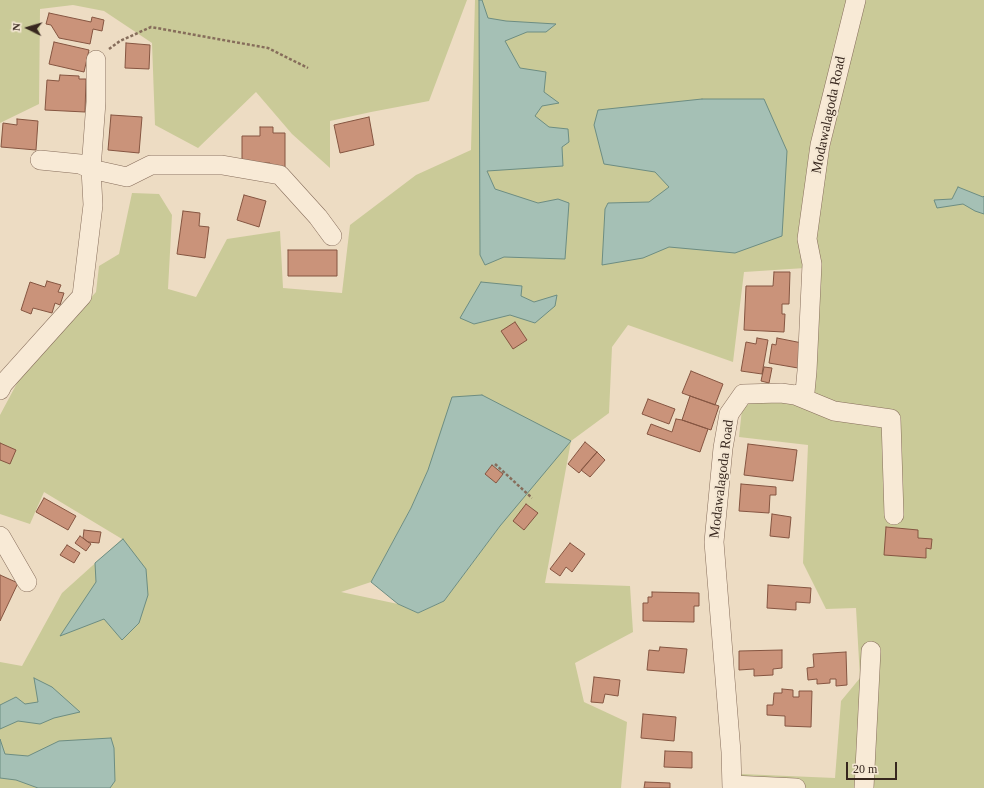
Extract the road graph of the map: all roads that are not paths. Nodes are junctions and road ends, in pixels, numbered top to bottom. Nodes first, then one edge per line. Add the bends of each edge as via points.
1 (856, 0) edge
2 (96, 60) road end
3 (40, 160) dead end
4 (91, 169) junction
5 (332, 236) dead end
6 (0, 390) edge
7 (795, 395) junction
8 (894, 515) dead end
9 (0, 536) edge
10 (27, 582) dead end
11 (871, 651) dead end
12 (732, 786) edge
13 (796, 788) edge
14 (864, 788) edge

1 - 7 street, Modawalagoda Road via 820,145 807,239 812,264 805,392
2 - 4 street
3 - 4 street via 80,164
4 - 5 street via 127,177 151,165 222,165 280,175
4 - 6 street via 93,205 82,296
7 - 8 street via 834,411 891,419
7 - 12 street, Modawalagoda Road via 743,394 729,414 723,448 714,542
9 - 10 street
11 - 14 street
12 - 13 street

